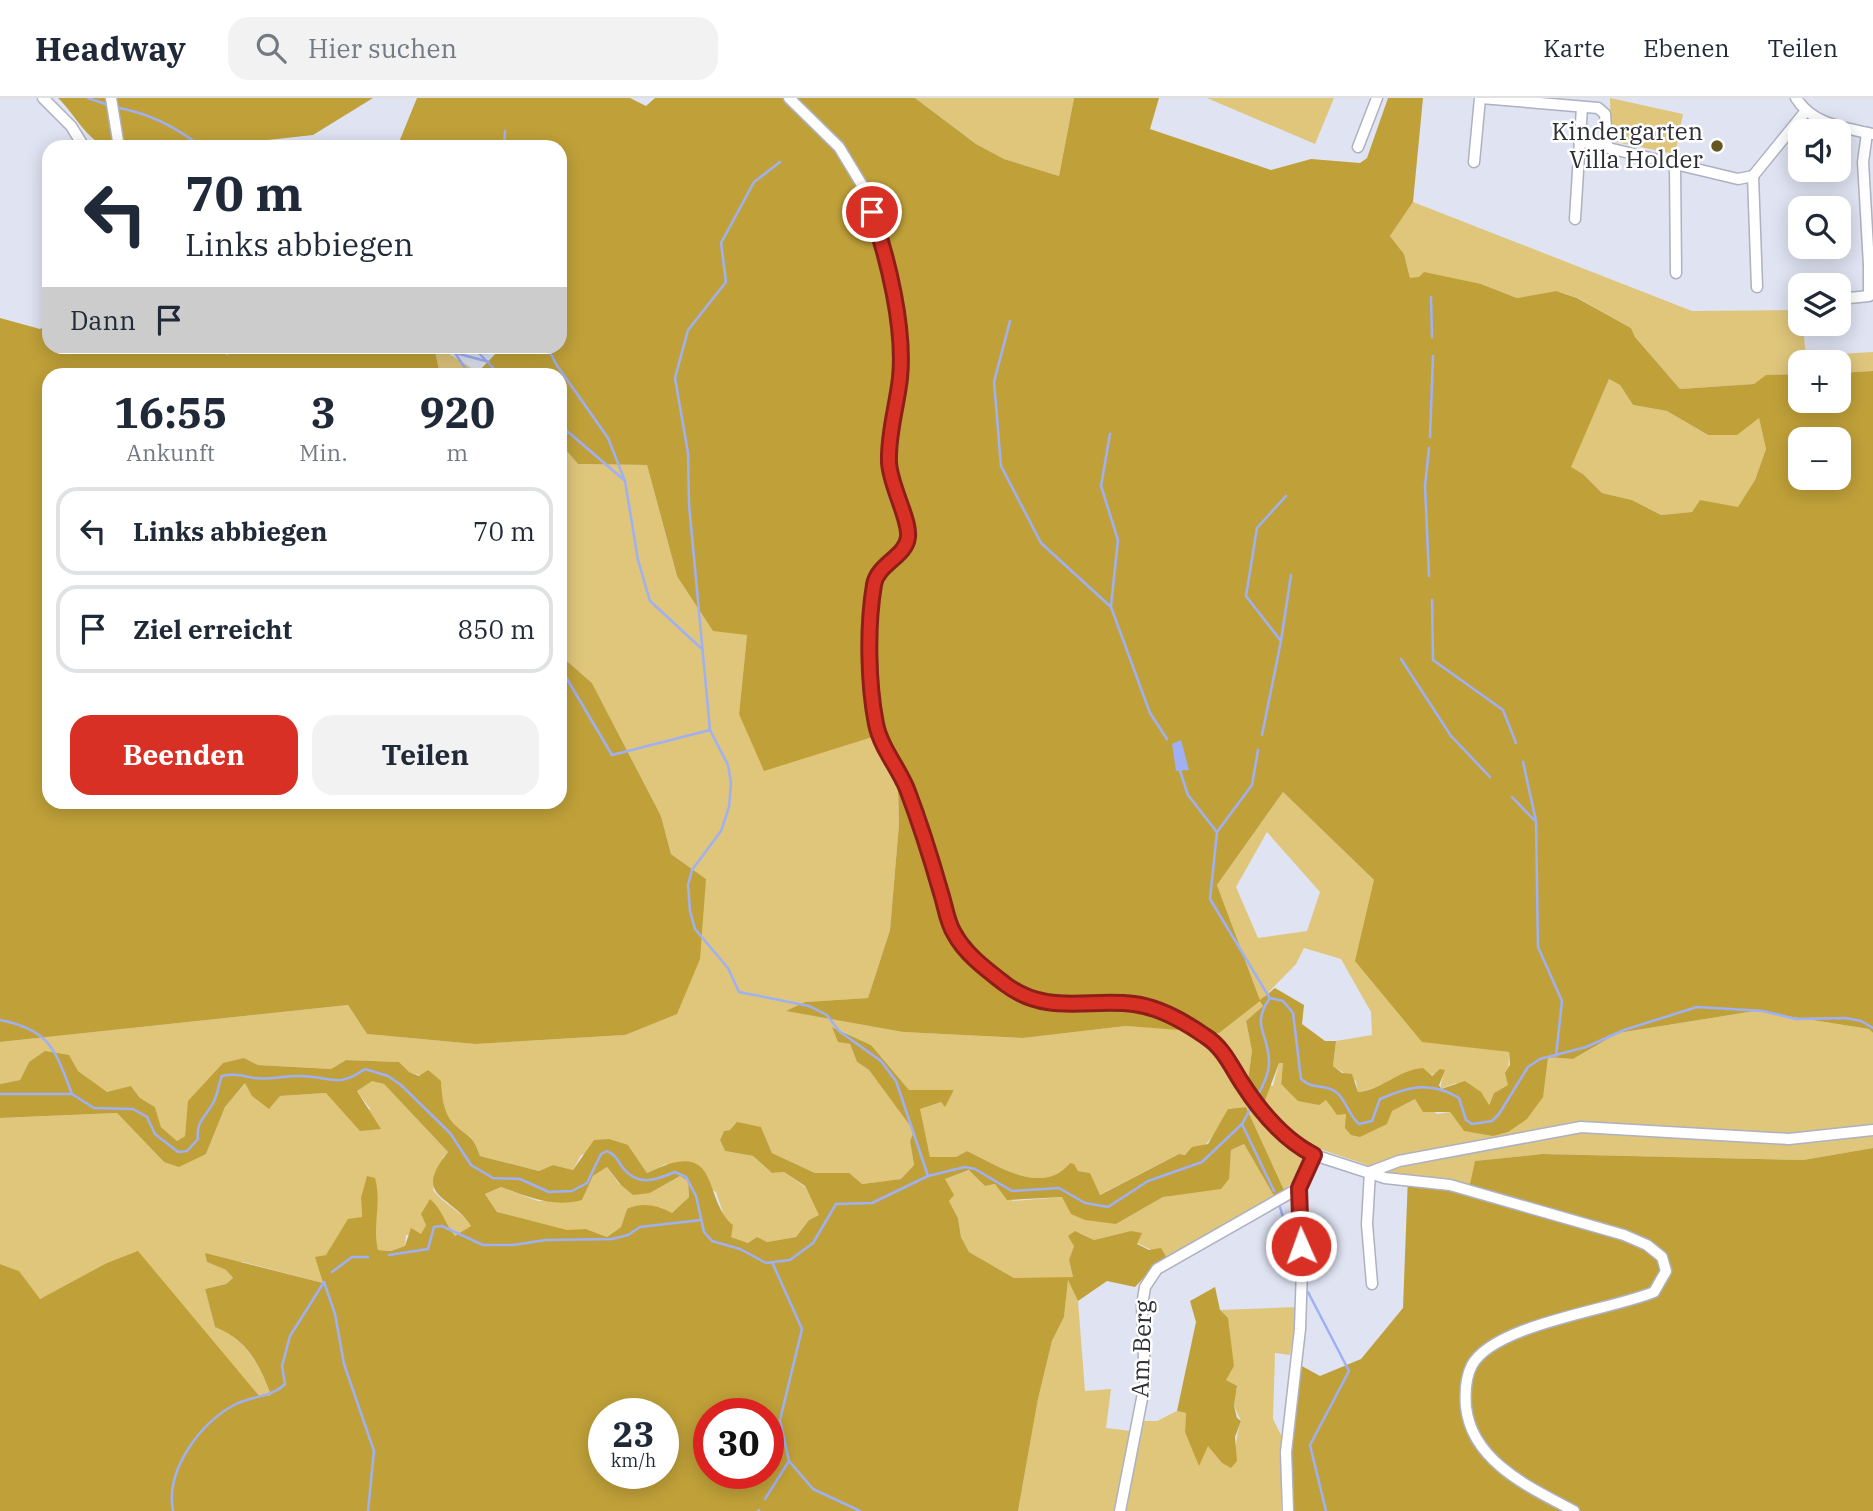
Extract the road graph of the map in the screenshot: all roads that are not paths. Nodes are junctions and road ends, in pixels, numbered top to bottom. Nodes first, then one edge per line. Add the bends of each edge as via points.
1 (43, 98) edge
2 (789, 98) edge
3 (1377, 98) edge
4 (1480, 98) edge
5 (1796, 98) edge
6 (111, 99) edge
7 (1582, 107) junction
8 (1805, 112) junction
9 (1870, 133) edge
10 (80, 140) edge
11 (118, 140) edge
12 (1579, 141) junction
13 (1607, 145) junction
14 (1358, 147) dead end
15 (1474, 162) dead end
16 (1675, 164) junction
17 (1754, 176) junction
18 (1575, 219) dead end
19 (1871, 265) edge
20 (1676, 273) dead end
21 (1757, 286) dead end
22 (1851, 298) edge
23 (1873, 1130) edge
24 (1314, 1155) junction
25 (1370, 1172) junction
26 (1299, 1188) junction
27 (1372, 1284) dead end
28 (1120, 1511) edge
29 (1287, 1511) edge
30 (1574, 1511) edge

1 - 10 street
2 - 24 street via 839,147 862,185 881,238 896,308 900,375 889,464 909,534 903,549 874,581 869,642 876,725 906,785 954,933 978,963 1009,987 1050,1003 1150,1006 1206,1036 1278,1128
3 - 14 street
4 - 7 street
4 - 15 street
5 - 8 street
6 - 11 street
7 - 12 street
7 - 13 street via 1598,108 1605,114
8 - 9 street via 1827,124
8 - 17 street
9 - 19 street via 1863,162
12 - 13 street
12 - 18 street
13 - 16 street
16 - 17 street via 1738,179
16 - 20 street
17 - 21 street
19 - 22 street via 1869,296
23 - 25 street via 1789,1139 1581,1127 1399,1161
24 - 25 street
24 - 26 street
25 - 27 street via 1367,1224
25 - 30 street via 1399,1181 1450,1185 1624,1235 1647,1245 1666,1263 1664,1279 1654,1292 1506,1338 1480,1356 1469,1375 1466,1407 1474,1438 1515,1477
26 - 28 street, Am Berg via 1157,1269 1144,1287 1145,1382
26 - 29 street via 1302,1281 1286,1452

